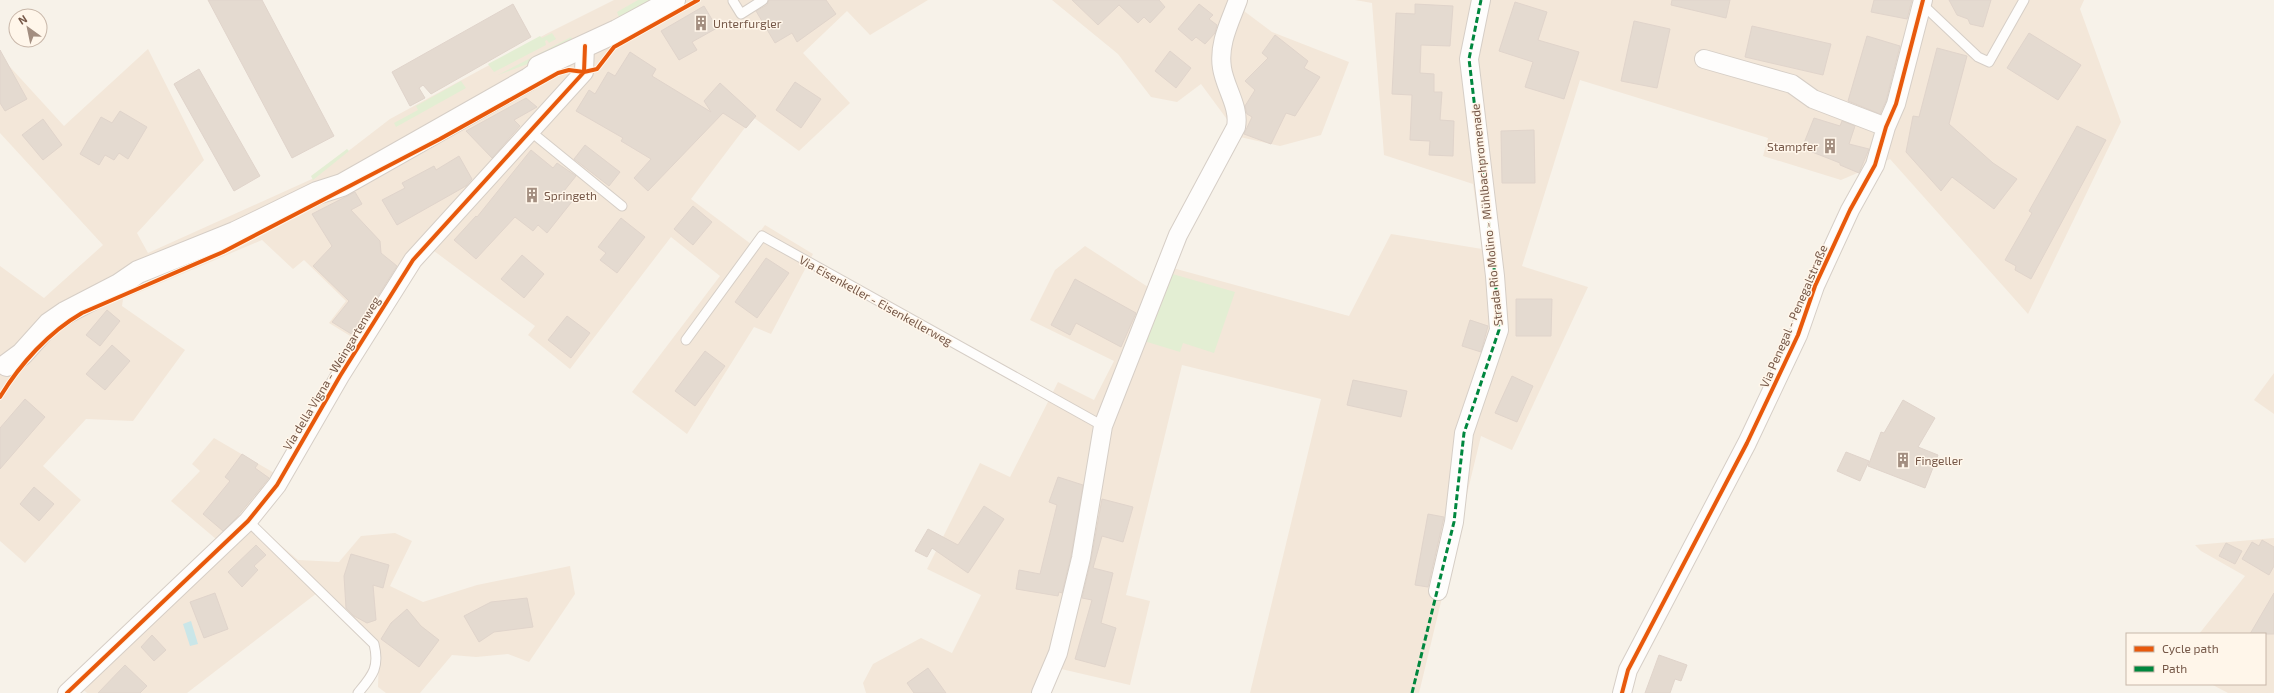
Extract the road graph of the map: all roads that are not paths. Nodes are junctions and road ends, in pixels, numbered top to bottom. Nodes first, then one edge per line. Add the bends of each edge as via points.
1 (674, 0) edge
2 (733, 0) edge
3 (762, 0) edge
4 (1238, 0) edge
5 (1482, 0) edge
6 (2024, 0) edge
7 (1923, 2) edge
8 (585, 46) junction
9 (1704, 59) dead end
10 (1886, 127) junction
11 (530, 131) junction
12 (622, 206) dead end
13 (686, 340) dead end
14 (3, 370) edge
15 (1103, 426) junction
16 (248, 521) junction
17 (1438, 590) dead end
18 (67, 693) edge
19 (358, 693) edge
20 (1040, 693) edge
21 (1622, 693) edge

1 - 8 main road
2 - 3 lane via 741,14
4 - 15 street via 1221,51 1225,81 1238,119 1236,127 1178,235
5 - 17 street, Strada Rio Molino - Mühlbachpromenade via 1469,59 1499,330 1464,433 1454,522
6 - 7 lane via 1989,62 1978,57
7 - 10 street, Via Penegal - Penegalstraße via 1896,104
8 - 11 street, Via della Vigna - Weingartenweg via 584,72
8 - 14 main road via 553,62 503,81 405,131 347,166 317,193 235,233 138,272 117,272 94,281 62,299 41,316 16,346
9 - 10 street via 1792,84 1813,99
10 - 21 street, Via Penegal - Penegalstraße via 1875,164 1850,210 1815,286 1798,334 1747,443 1628,670
11 - 12 lane
11 - 16 street, Via della Vigna - Weingartenweg via 413,260 340,376 277,485
13 - 15 lane, Via Eisenkeller - Eisenkellerweg via 762,236
15 - 20 street via 1079,566 1058,653
16 - 18 street, Via della Vigna - Weingartenweg
16 - 19 lane via 374,644 377,656 373,676

